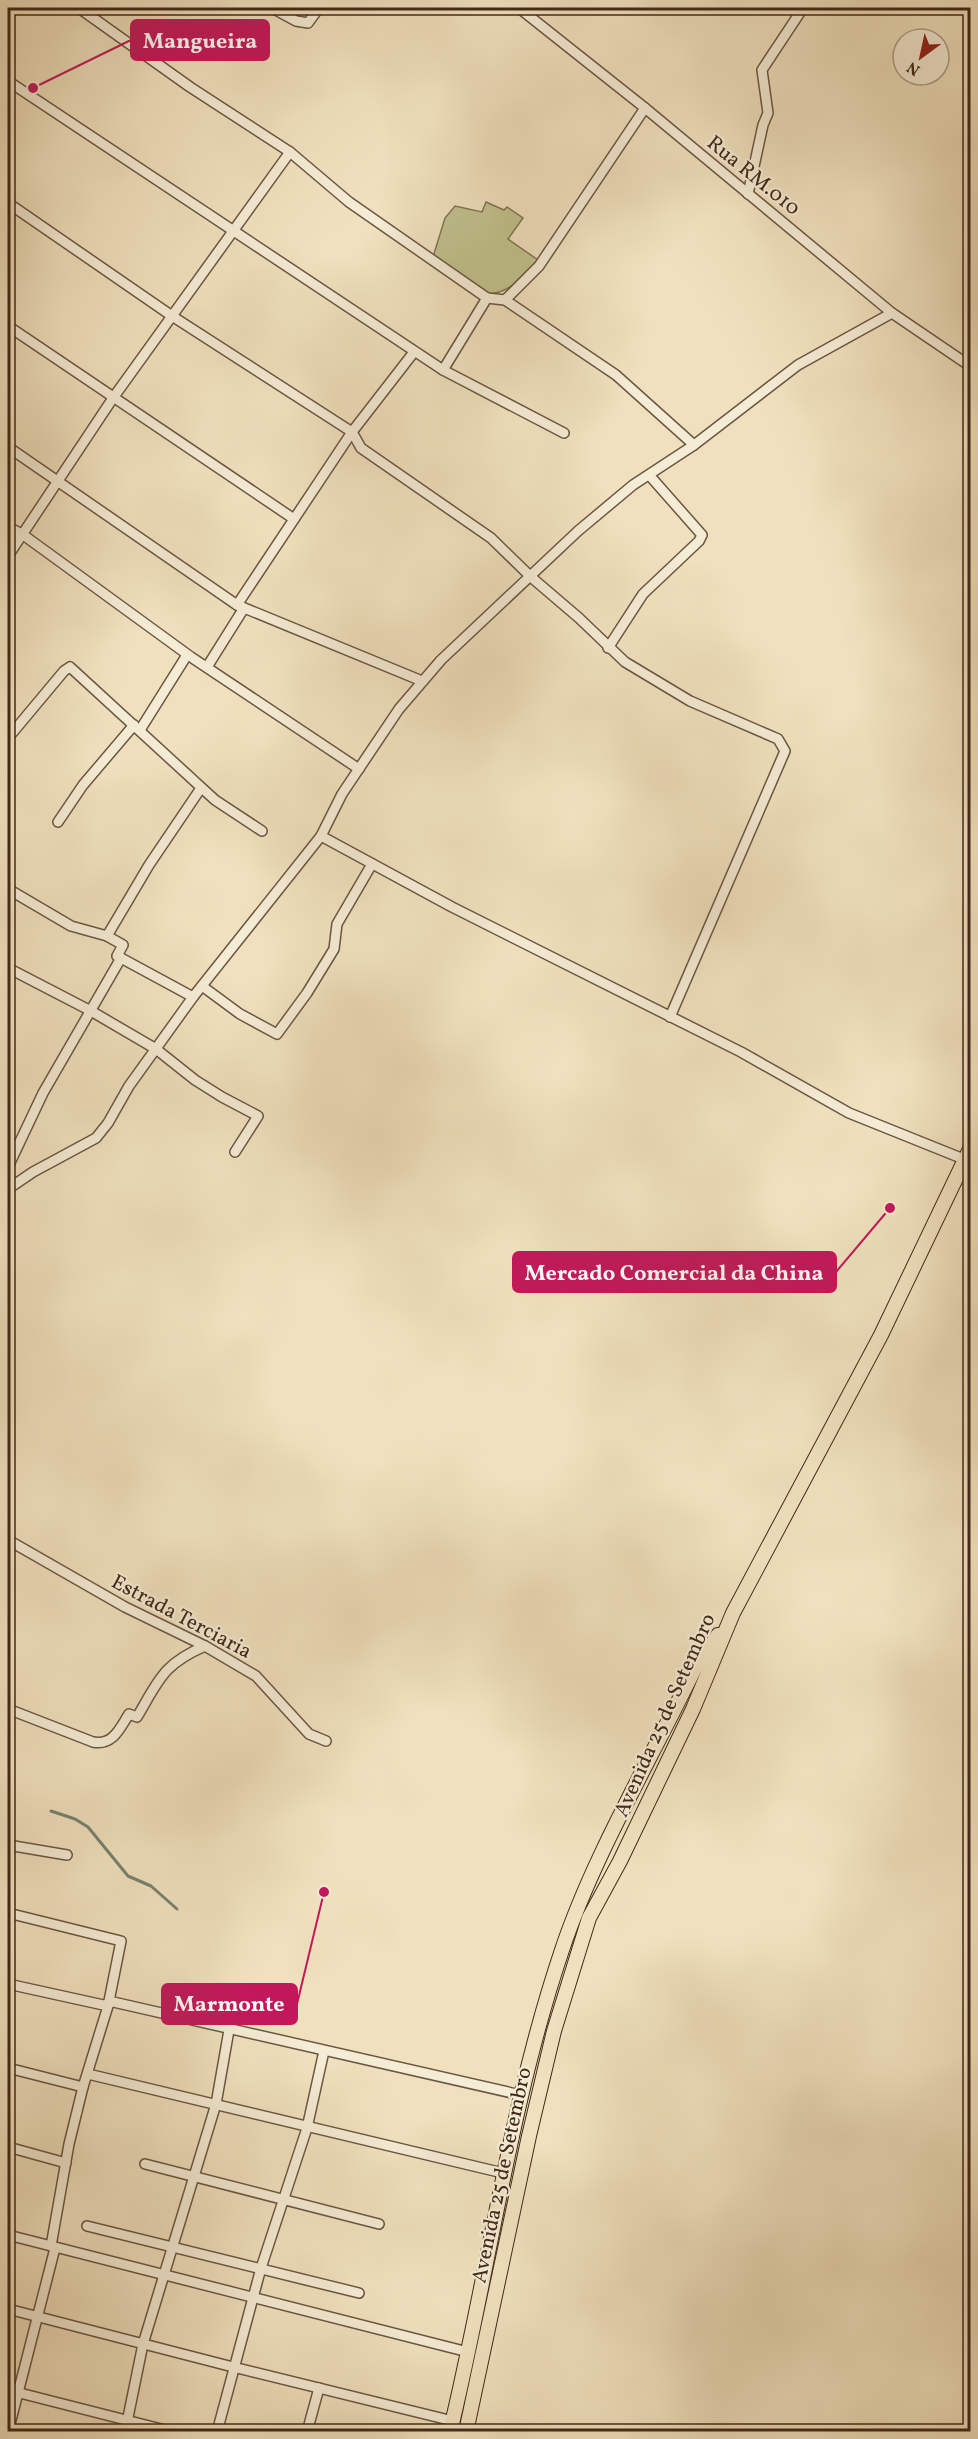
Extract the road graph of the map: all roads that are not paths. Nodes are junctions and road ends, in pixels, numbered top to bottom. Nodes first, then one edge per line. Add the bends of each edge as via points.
1 (78, 8) edge
2 (272, 8) edge
3 (319, 8) edge
4 (519, 8) edge
5 (803, 8) edge
6 (8, 81) edge
7 (645, 108) junction
8 (290, 152) junction
9 (748, 194) junction
10 (8, 203) edge
11 (232, 232) junction
12 (487, 298) junction
13 (505, 300) junction
14 (892, 313) junction
15 (172, 316) junction
16 (8, 326) edge
17 (414, 351) junction
18 (970, 366) edge
19 (443, 370) junction
20 (113, 398) junction
21 (352, 432) junction
22 (564, 433) dead end
23 (694, 445) junction
24 (8, 447) edge
25 (650, 476) junction
26 (58, 481) junction
27 (294, 519) junction
28 (8, 527) edge
29 (22, 534) junction
30 (8, 556) edge
31 (531, 578) junction
32 (240, 606) junction
33 (608, 648) junction
34 (187, 655) junction
35 (207, 667) junction
36 (434, 668) junction
37 (422, 681) junction
38 (415, 691) junction
39 (137, 728) junction
40 (8, 738) edge
41 (359, 769) junction
42 (201, 788) junction
43 (58, 822) dead end
44 (262, 831) dead end
45 (321, 836) junction
46 (372, 864) junction
47 (8, 889) edge
48 (107, 936) junction
49 (121, 958) junction
50 (8, 970) edge
51 (202, 986) junction
52 (193, 997) junction
53 (92, 1011) junction
54 (670, 1017) junction
55 (156, 1049) junction
56 (235, 1152) dead end
57 (968, 1154) edge
58 (8, 1167) edge
59 (8, 1189) edge
60 (8, 1540) edge
61 (734, 1613) junction
62 (205, 1646) junction
63 (8, 1709) edge
64 (326, 1741) dead end
65 (8, 1845) edge
66 (67, 1856) dead end
67 (8, 1913) edge
68 (8, 1984) edge
69 (108, 2003) junction
70 (229, 2030) junction
71 (324, 2051) junction
72 (8, 2068) edge
73 (88, 2074) junction
74 (83, 2087) junction
75 (521, 2095) junction
76 (216, 2104) junction
77 (307, 2128) junction
78 (8, 2147) edge
79 (66, 2163) junction
80 (145, 2164) dead end
81 (503, 2173) junction
82 (192, 2178) junction
83 (282, 2201) junction
84 (379, 2224) dead end
85 (87, 2226) dead end
86 (8, 2235) edge
87 (174, 2246) junction
88 (53, 2247) junction
89 (261, 2268) junction
90 (164, 2275) junction
91 (359, 2293) dead end
92 (254, 2298) junction
93 (8, 2309) edge
94 (39, 2317) junction
95 (143, 2344) junction
96 (468, 2352) junction
97 (233, 2367) junction
98 (319, 2388) junction
99 (8, 2390) edge
100 (18, 2392) junction
101 (127, 2421) junction
102 (451, 2426) edge
103 (8, 2432) edge
104 (125, 2432) edge
105 (173, 2432) edge
106 (217, 2432) edge
107 (307, 2432) edge
108 (466, 2432) edge

1 - 8 street
2 - 3 street via 308,23
4 - 7 street, Rua RM.010
5 - 9 street via 762,70 768,113
6 - 11 street
7 - 9 street, Rua RM.010
7 - 13 street via 539,266
8 - 11 street
8 - 12 street via 349,202
9 - 14 street, Rua RM.010
10 - 15 street
11 - 15 street
11 - 17 street
12 - 13 street
12 - 19 street
13 - 23 street via 616,375
14 - 18 street, Rua RM.010
14 - 23 street via 798,365
15 - 20 street
15 - 21 street
16 - 20 street
17 - 19 street
17 - 21 street
19 - 22 street
20 - 26 street
20 - 27 street
21 - 27 street
21 - 31 street via 361,448 491,538
23 - 25 street
24 - 26 street
25 - 31 street via 633,485 578,531
25 - 33 street via 702,535 643,594
26 - 29 street
26 - 32 street
27 - 32 street
28 - 29 street
29 - 30 street
29 - 34 street
31 - 33 street
31 - 36 street
32 - 35 street
32 - 37 street
33 - 54 street via 690,701 778,739 785,751
34 - 35 street
34 - 39 street
35 - 41 street
36 - 37 street
36 - 38 street
37 - 38 street
38 - 41 street
39 - 40 street via 70,667
39 - 42 street
39 - 43 street via 83,785
41 - 45 street
42 - 44 street
42 - 48 street
45 - 46 street
45 - 51 street
46 - 51 street via 337,924 334,949 277,1034 240,1014
46 - 54 street
47 - 48 street via 71,926
48 - 49 street via 123,945 117,956
49 - 52 street
49 - 53 street
50 - 53 street
51 - 52 street
52 - 55 street
53 - 55 street
53 - 58 street via 43,1093
54 - 57 street via 849,1113
55 - 56 street via 213,1092 258,1116
55 - 59 street via 96,1138
57 - 61 highway via 881,1335
60 - 62 street, Estrada Terciaria via 126,1607
61 - 75 highway, Avenida 25 de Setembro via 695,1668 583,1895 562,1948
61 - 108 highway, Avenida 25 de Setembro via 693,1709 582,1939 554,2031 532,2124
62 - 63 street via 172,1664 137,1717 129,1714 116,1734 104,1743
62 - 64 street, Estrada Terciaria via 256,1676 309,1734
65 - 66 street
67 - 69 street via 121,1941
68 - 69 street
69 - 70 street
69 - 73 street
70 - 71 street
70 - 76 street
71 - 75 street
71 - 77 street
72 - 74 street
73 - 74 street
73 - 76 street
74 - 79 street
75 - 81 highway, Avenida 25 de Setembro
76 - 77 street
76 - 82 street
77 - 81 street
77 - 83 street
78 - 79 street
79 - 88 street
80 - 82 street
81 - 96 highway, Avenida 25 de Setembro
82 - 83 street
82 - 87 street
83 - 84 street
83 - 89 street
85 - 87 street
86 - 88 street
87 - 89 street
87 - 90 street
88 - 90 street
88 - 94 street
89 - 91 street
89 - 92 street
90 - 92 street
90 - 95 street
92 - 96 street
92 - 97 street
93 - 94 street
94 - 95 street
94 - 100 street
95 - 97 street
95 - 101 street
96 - 102 highway, Avenida 25 de Setembro
97 - 98 street
97 - 106 street
98 - 102 street
98 - 107 street
99 - 100 street
100 - 101 street
100 - 103 street
101 - 104 street
101 - 105 street

